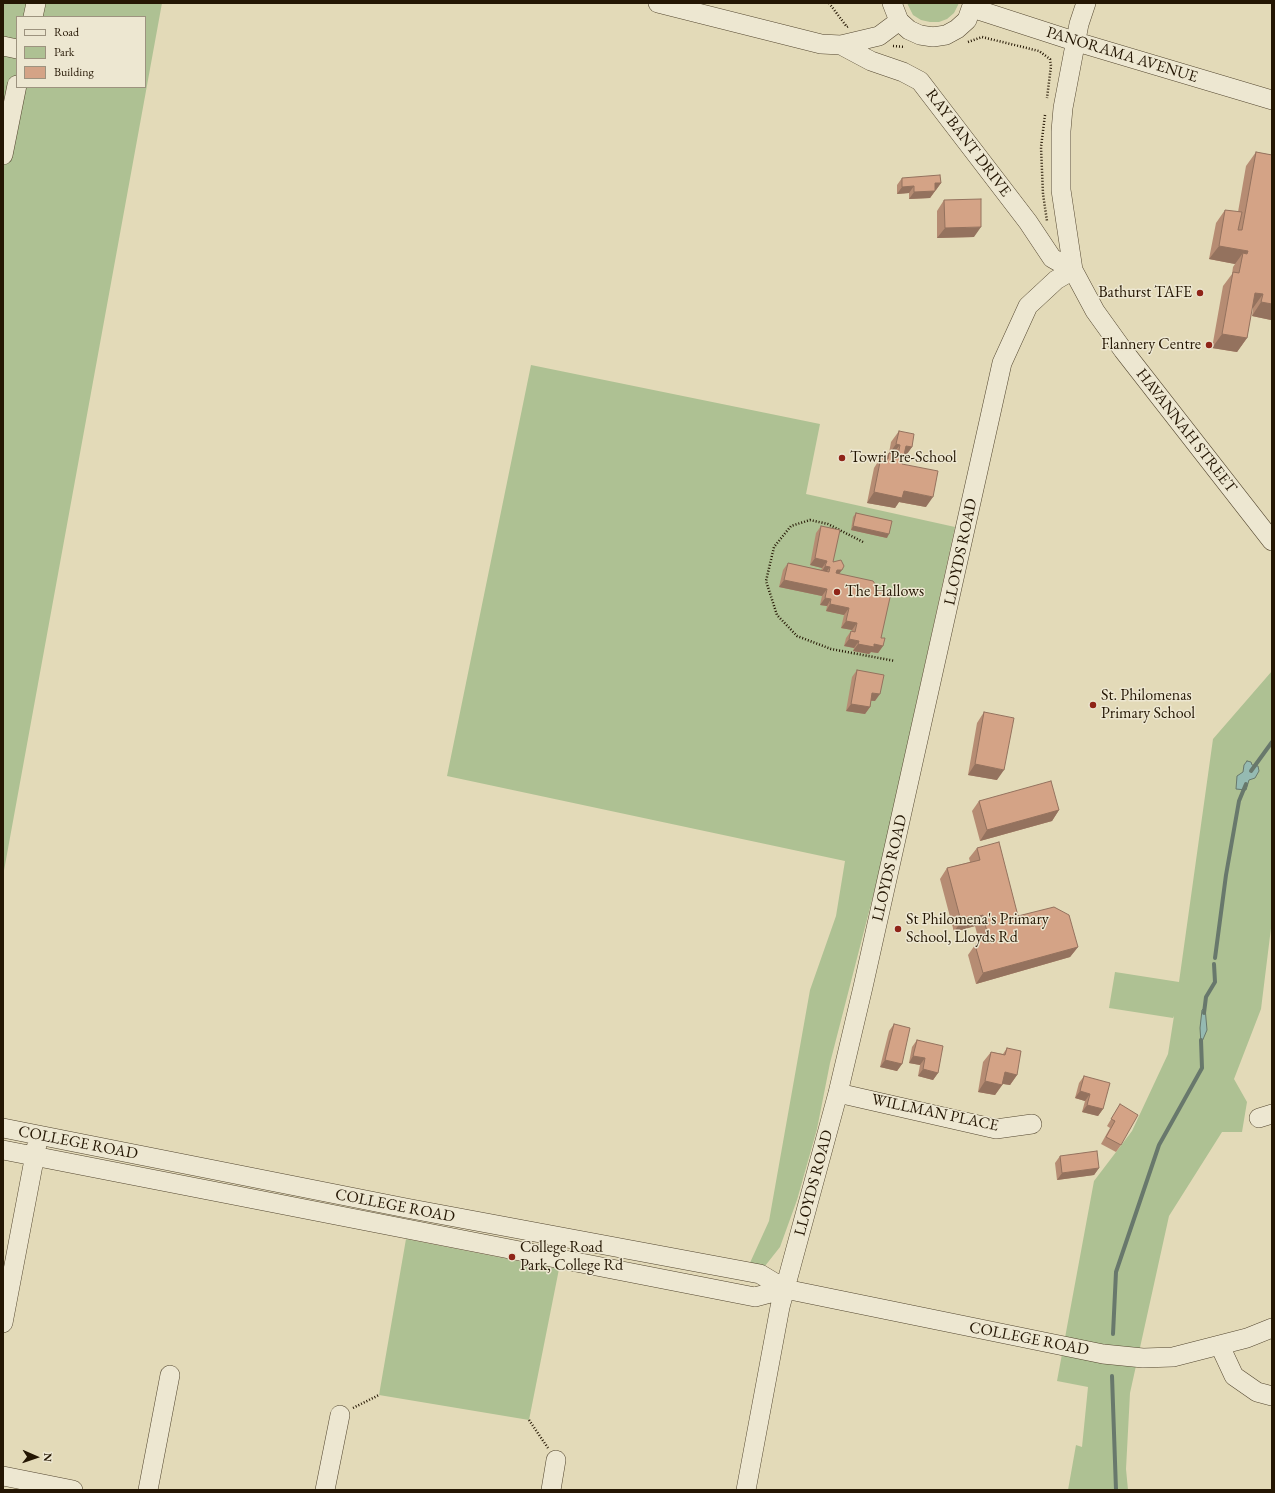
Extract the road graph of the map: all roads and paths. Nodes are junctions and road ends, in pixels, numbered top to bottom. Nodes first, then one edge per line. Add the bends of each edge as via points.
1 (36, 3) edge
2 (658, 3) edge
3 (829, 3) edge
4 (892, 3) edge
5 (1086, 3) edge
6 (973, 5) edge
7 (683, 7) edge
8 (33, 16) edge
9 (899, 21) junction
10 (854, 25) dead end
11 (996, 40) dead end
12 (1077, 42) junction
13 (841, 45) junction
14 (3, 46) edge
15 (16, 50) edge
16 (16, 88) edge
17 (1272, 100) edge
18 (1046, 103) dead end
19 (1046, 111) dead end
20 (3, 156) edge
21 (1047, 222) dead end
22 (1073, 270) junction
23 (1272, 541) edge
24 (863, 542) dead end
25 (896, 661) dead end
26 (838, 1093) junction
27 (1032, 1124) dead end
28 (3, 1128) edge
29 (39, 1135) junction
30 (3, 1150) edge
31 (34, 1157) junction
32 (785, 1289) junction
33 (3, 1323) edge
34 (1272, 1328) edge
35 (1220, 1346) junction
36 (170, 1375) dead end
37 (379, 1395) dead end
38 (1272, 1396) edge
39 (340, 1415) joint
40 (529, 1420) dead end
41 (556, 1460) joint
42 (3, 1476) edge
43 (73, 1490) edge
44 (148, 1490) edge
45 (325, 1490) edge
46 (551, 1490) edge
47 (746, 1490) edge

1 - 8 street
2 - 7 street, RAY BANT DRIVE
3 - 10 path via 847,27
4 - 9 street
5 - 12 street, HAVANNAH STREET via 1079,24
6 - 9 street via 966,20 958,29 946,35 920,35
6 - 12 street, PANORAMA AVENUE
7 - 13 street, RAY BANT DRIVE via 800,40
9 - 13 street, RAY BANT DRIVE via 879,36
11 - 18 path via 1039,51 1050,58
12 - 17 street, PANORAMA AVENUE
12 - 22 street, HAVANNAH STREET via 1063,108 1060,158 1061,190
13 - 22 street, RAY BANT DRIVE via 871,61 920,80 1028,222 1052,258
14 - 15 street
16 - 20 street
19 - 21 path via 1040,148
22 - 23 street, HAVANNAH STREET via 1095,311 1123,350
22 - 26 street, LLOYDS ROAD via 1056,280 1028,306 1002,363
24 - 25 path via 828,524 810,520 791,526 774,547 766,581 777,615 797,636 831,649
26 - 27 street, WILLMAN PLACE via 996,1129
26 - 32 street, LLOYDS ROAD
28 - 29 street, COLLEGE ROAD
29 - 31 street
29 - 32 street, COLLEGE ROAD via 413,1210 760,1274
30 - 31 street, COLLEGE ROAD
31 - 32 street, COLLEGE ROAD via 755,1297
31 - 33 street
32 - 35 street, COLLEGE ROAD via 1124,1357 1173,1357
32 - 47 street, LLOYDS ROAD
34 - 35 street, COLLEGE ROAD
35 - 38 street via 1234,1376 1257,1392
36 - 44 street
37 - 39 path
39 - 45 street
40 - 41 path
41 - 46 street
42 - 43 street

